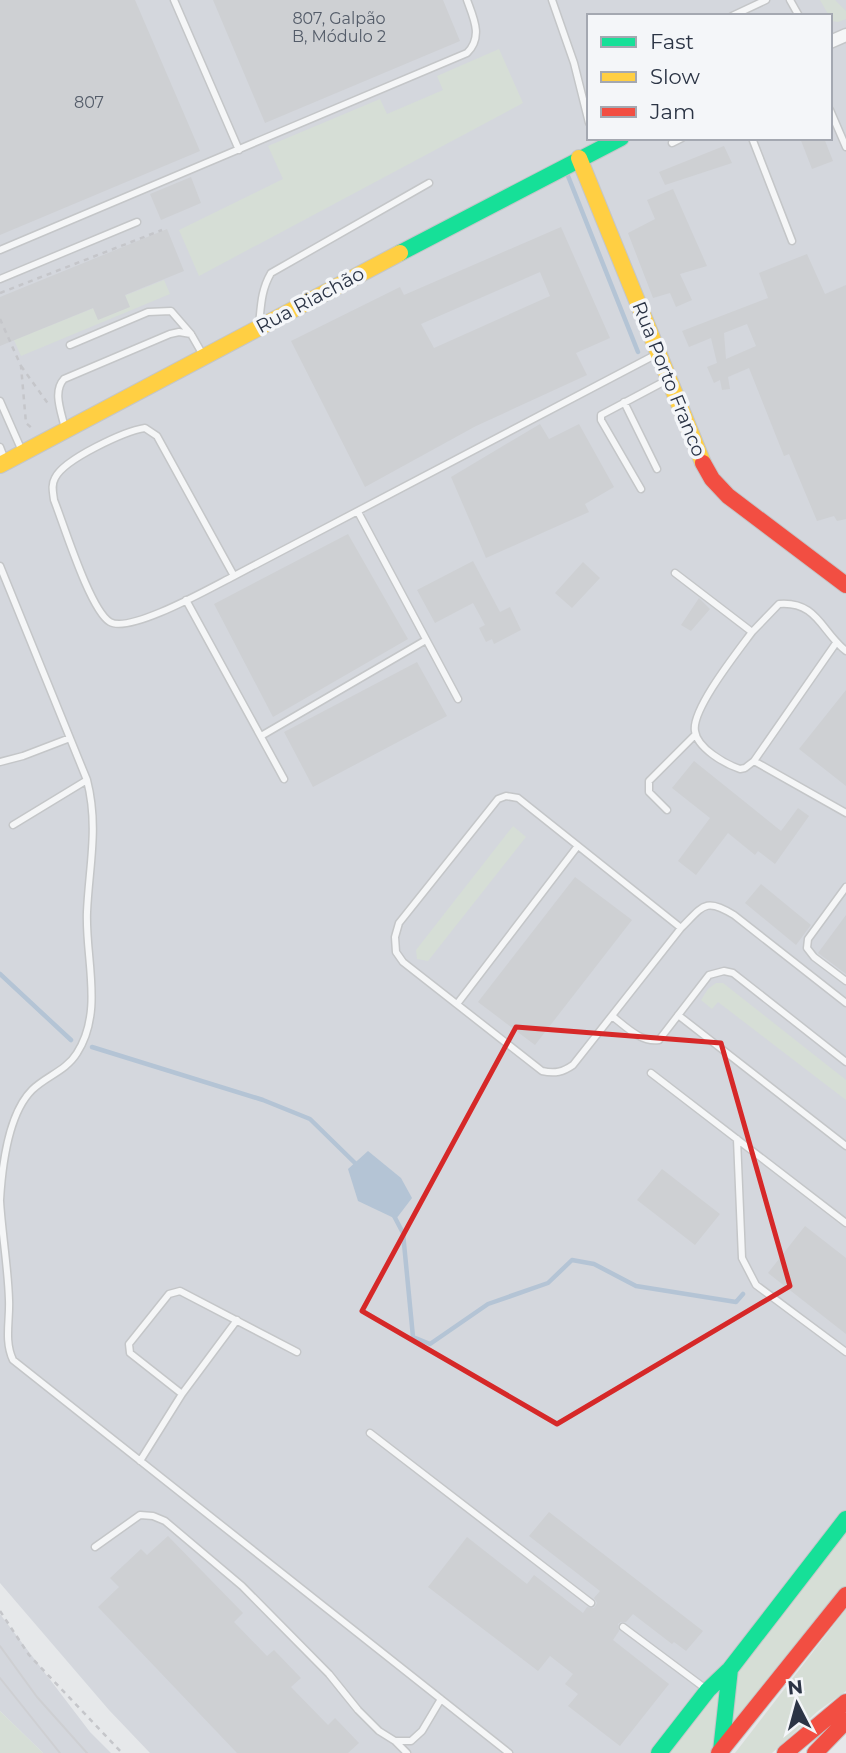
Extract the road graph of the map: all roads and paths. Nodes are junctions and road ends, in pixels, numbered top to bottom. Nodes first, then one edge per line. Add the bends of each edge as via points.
1 (174, 0) edge
2 (467, 0) edge
3 (552, 0) edge
4 (766, 0) edge
5 (736, 14) edge
6 (587, 82) edge
7 (580, 85) junction
8 (832, 114) edge
9 (587, 115) edge
10 (614, 140) edge
11 (678, 140) edge
12 (753, 140) edge
13 (672, 143) dead end
14 (846, 146) edge
15 (239, 150) junction
16 (579, 158) junction
17 (429, 183) dead end
18 (137, 222) dead end
19 (162, 230) dead end
20 (792, 241) dead end
21 (0, 250) edge
22 (0, 279) edge
23 (0, 293) edge
24 (0, 319) edge
25 (259, 327) junction
26 (191, 334) junction
27 (70, 345) dead end
28 (659, 354) junction
29 (204, 357) junction
30 (21, 366) junction
31 (669, 379) junction
32 (0, 401) edge
33 (624, 402) junction
34 (53, 409) dead end
35 (65, 430) junction
36 (42, 435) dead end
37 (22, 453) junction
38 (2, 458) edge
39 (657, 469) dead end
40 (641, 489) dead end
41 (358, 512) junction
42 (0, 566) edge
43 (675, 573) dead end
44 (234, 576) junction
45 (846, 585) edge
46 (186, 600) junction
47 (752, 632) junction
48 (426, 640) junction
49 (836, 643) junction
50 (846, 651) edge
51 (458, 699) dead end
52 (695, 735) junction
53 (261, 736) junction
54 (70, 737) junction
55 (754, 761) junction
56 (0, 762) edge
57 (284, 779) dead end
58 (87, 780) junction
59 (667, 810) dead end
60 (846, 813) edge
61 (13, 825) dead end
62 (577, 847) junction
63 (846, 887) edge
64 (681, 928) junction
65 (846, 981) edge
66 (846, 1003) edge
67 (457, 1004) junction
68 (678, 1015) junction
69 (612, 1016) junction
70 (846, 1062) edge
71 (651, 1073) dead end
72 (737, 1139) junction
73 (846, 1146) edge
74 (0, 1200) edge
75 (846, 1223) edge
76 (237, 1320) junction
77 (297, 1352) dead end
78 (846, 1352) edge
79 (182, 1394) junction
80 (370, 1433) dead end
81 (140, 1461) junction
82 (846, 1519) edge
83 (95, 1547) dead end
84 (846, 1595) edge
85 (591, 1603) dead end
86 (0, 1611) edge
87 (623, 1627) dead end
88 (730, 1670) junction
89 (708, 1690) junction
90 (441, 1699) junction
91 (846, 1702) edge
92 (846, 1721) edge
93 (395, 1741) junction
94 (720, 1752) edge
95 (122, 1753) edge
96 (407, 1753) edge
97 (509, 1753) edge
98 (659, 1753) edge
99 (785, 1753) edge
100 (815, 1753) edge

1 - 15 lane
2 - 15 lane via 477,35 467,53
3 - 7 lane
4 - 5 lane
6 - 7 lane
7 - 9 lane
8 - 14 lane
10 - 16 main road, Rua Riachão via 594,146
11 - 13 lane
12 - 20 lane
15 - 21 lane
16 - 25 main road, Rua Riachão
16 - 28 main road, Rua Porto Franco
17 - 25 lane via 271,273 261,298
18 - 22 lane
19 - 23 path
24 - 30 path
25 - 29 main road, Rua Riachão
26 - 27 lane via 172,311 160,310
26 - 29 lane
26 - 35 lane via 170,334 64,379 58,393
28 - 31 main road, Rua Porto Franco
28 - 41 lane
29 - 35 main road, Rua Riachão
30 - 34 path
30 - 36 path via 26,422
31 - 33 lane
31 - 45 main road, Rua Porto Franco via 712,480
32 - 37 lane
33 - 39 lane
33 - 40 lane via 604,412 601,420
35 - 37 main road, Rua Riachão
37 - 38 main road, Rua Riachão
41 - 44 lane
41 - 48 lane
42 - 54 lane
43 - 47 lane
44 - 46 lane
44 - 46 lane via 157,436 145,428 99,445 60,470 52,487 54,500 82,574 99,611 110,623 139,621
46 - 53 lane
47 - 49 lane via 779,604 790,603 817,616
47 - 52 lane via 703,702 694,721
48 - 51 lane
48 - 53 lane
49 - 50 lane
49 - 55 lane
52 - 55 lane via 705,748 734,767 745,768
52 - 59 lane via 649,781 649,792
53 - 57 lane
54 - 56 lane
54 - 58 lane
55 - 60 lane
58 - 61 lane
58 - 74 lane via 94,824 87,915 91,998 86,1032 77,1054 31,1090 18,1110 2,1165
62 - 64 lane
62 - 67 lane
62 - 67 lane via 517,798 498,799 399,923 395,944 403,962
63 - 65 lane via 808,939 807,948
64 - 66 lane via 699,909 717,905
64 - 69 lane
67 - 69 lane via 550,1073 573,1065
68 - 69 lane via 659,1040 653,1041 636,1035
68 - 70 lane via 709,975 733,973
68 - 73 lane
71 - 72 lane
72 - 75 lane
72 - 78 lane via 742,1258 748,1273 756,1284
74 - 81 lane via 9,1300 8,1350 13,1360
76 - 77 lane
76 - 79 lane
76 - 79 lane via 180,1290 169,1294 129,1344 130,1353
79 - 81 lane
80 - 85 lane
81 - 90 lane
82 - 88 main road
83 - 93 lane via 140,1515 165,1521 242,1586 358,1710
84 - 94 main road
86 - 95 path via 29,1655
87 - 89 lane
88 - 89 main road
88 - 94 main road
89 - 98 main road
90 - 93 lane via 422,1731 411,1741
90 - 97 lane
91 - 99 main road
92 - 100 main road
93 - 96 lane

